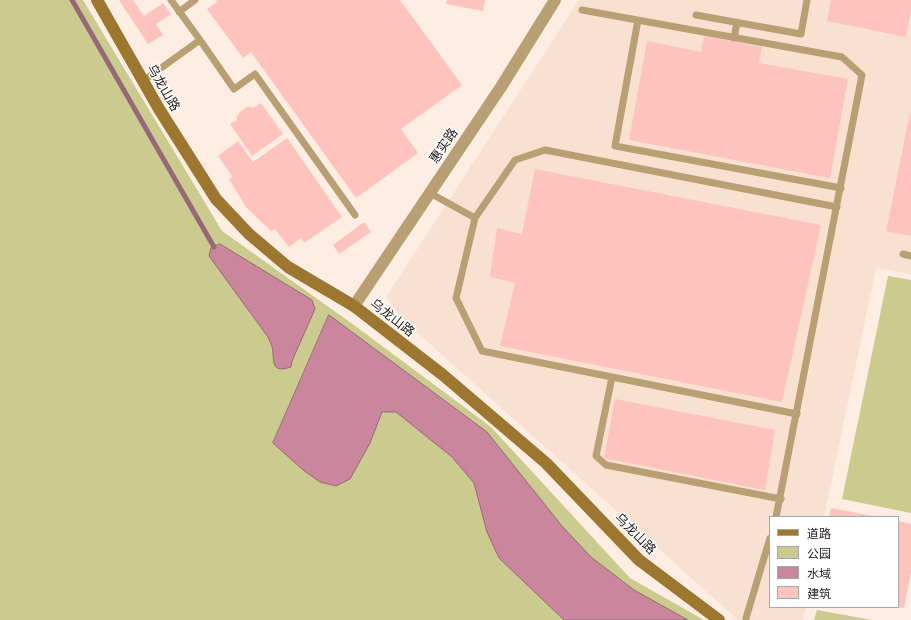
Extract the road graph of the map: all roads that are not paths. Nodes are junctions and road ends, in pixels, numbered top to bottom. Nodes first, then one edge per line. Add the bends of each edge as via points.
1 (97, 0) edge
2 (171, 0) edge
3 (195, 0) edge
4 (554, 0) edge
5 (807, 0) edge
6 (582, 10) dead end
7 (179, 12) junction
8 (696, 15) dead end
9 (638, 20) junction
10 (737, 23) junction
11 (734, 38) junction
12 (200, 40) junction
13 (143, 81) junction
14 (841, 188) junction
15 (430, 193) junction
16 (837, 207) junction
17 (355, 215) dead end
18 (475, 218) junction
19 (903, 254) dead end
20 (911, 256) edge
21 (354, 306) junction
22 (612, 377) junction
23 (797, 414) junction
24 (781, 499) junction
25 (776, 516) edge
26 (769, 541) edge
27 (746, 618) dead end
28 (720, 620) edge

1 - 13 street, 乌龙山路
2 - 7 lane
3 - 7 lane
4 - 15 street, 惠实路 via 501,87
5 - 10 lane via 801,34
6 - 9 lane
7 - 12 lane
8 - 10 lane
9 - 11 lane
9 - 14 lane via 615,146
10 - 11 lane
11 - 14 lane via 842,57 862,75
12 - 13 lane
12 - 17 lane via 234,89 255,74
13 - 21 street, 乌龙山路 via 216,199 249,234 288,267
14 - 16 lane
15 - 18 lane
15 - 21 street, 惠实路
16 - 18 lane via 545,150 515,160
16 - 23 lane
18 - 22 lane via 456,298 482,351
19 - 20 lane
21 - 28 street, 乌龙山路 via 443,375 546,463 639,560
22 - 23 lane
22 - 24 lane via 596,456 606,465
23 - 24 lane
24 - 25 lane
26 - 27 lane

